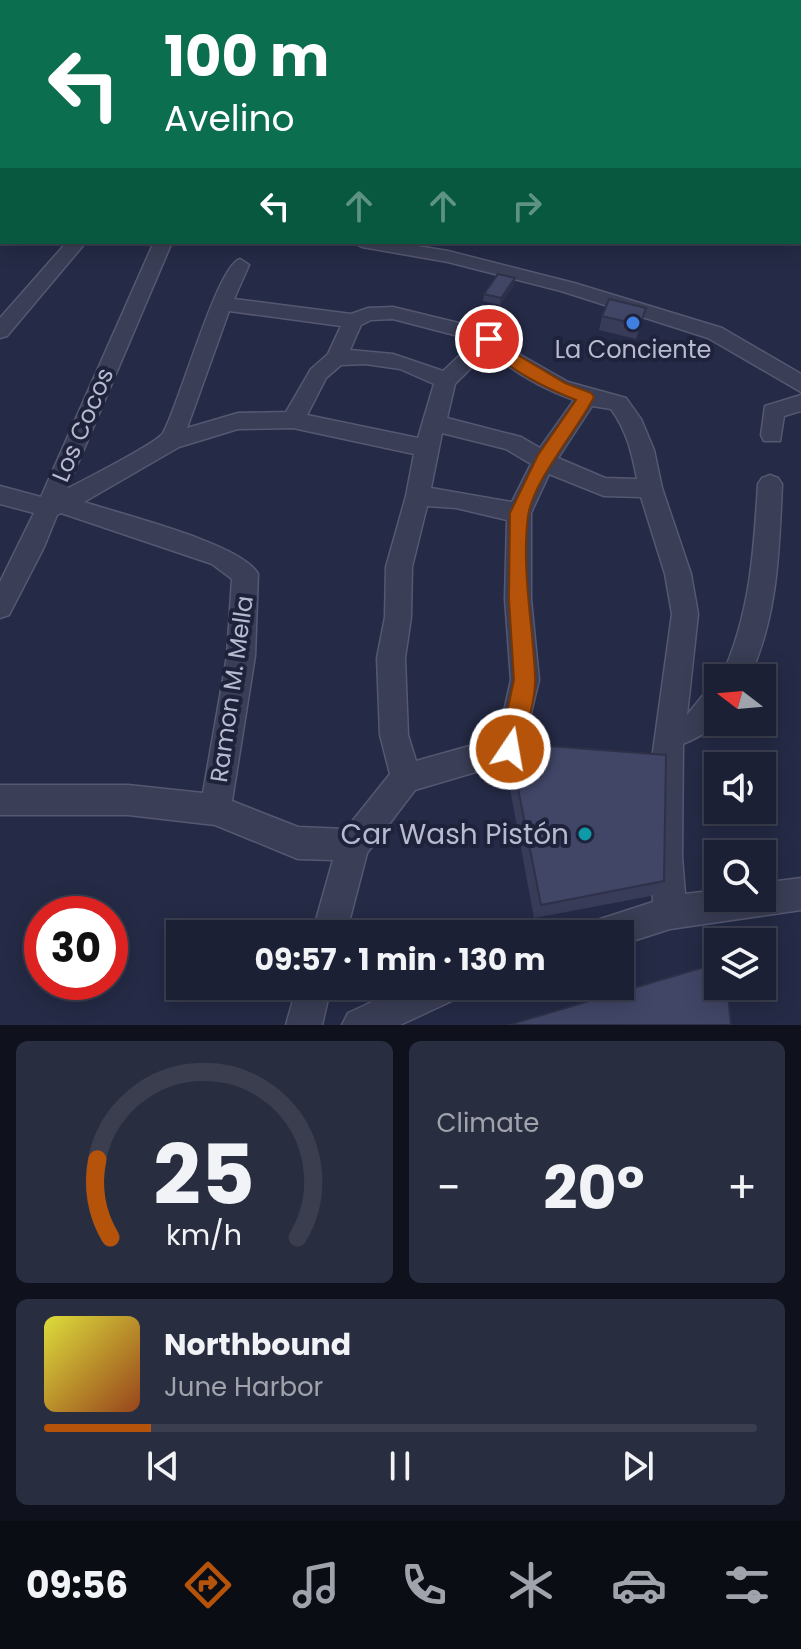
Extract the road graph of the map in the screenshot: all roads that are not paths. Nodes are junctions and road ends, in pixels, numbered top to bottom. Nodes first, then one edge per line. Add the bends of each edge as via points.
1 (75, 244) edge
2 (162, 244) edge
3 (388, 244) edge
4 (452, 249) edge
5 (240, 265) dead end
6 (222, 304) junction
7 (361, 318) junction
8 (0, 331) edge
9 (489, 339) junction
10 (336, 358) junction
11 (445, 381) junction
12 (801, 385) edge
13 (586, 397) junction
14 (801, 403) edge
15 (293, 420) junction
16 (436, 423) junction
17 (772, 435) dead end
18 (171, 441) junction
19 (426, 448) junction
20 (544, 460) junction
21 (770, 484) dead end
22 (650, 488) junction
23 (0, 495) edge
24 (418, 496) junction
25 (54, 506) junction
26 (519, 513) junction
27 (0, 607) edge
28 (741, 664) edge
29 (704, 715) edge
30 (672, 735) junction
31 (406, 778) junction
32 (0, 800) edge
33 (215, 810) junction
34 (353, 845) junction
35 (801, 894) edge
36 (670, 913) junction
37 (333, 920) edge
38 (634, 924) edge
39 (310, 1000) edge
40 (415, 1000) edge
41 (304, 1025) edge
42 (360, 1025) edge

1 - 8 street
2 - 25 street, Los Cocos
3 - 4 street
4 - 12 street via 715,333
5 - 6 street
6 - 7 street
6 - 18 street
7 - 9 street via 393,313
7 - 10 street
9 - 11 street
9 - 13 street via 510,358
10 - 11 street via 392,359
10 - 15 street via 318,374
11 - 16 street
13 - 20 street
13 - 22 street via 618,403 630,419
14 - 17 street via 773,411
15 - 18 street via 238,421
15 - 19 street
16 - 19 street
16 - 20 street via 513,443
18 - 25 street
19 - 24 street
20 - 22 street via 604,487
20 - 26 street
21 - 28 street via 761,593
22 - 30 street via 685,614
23 - 25 street
24 - 26 street
24 - 31 street via 399,567 391,658 394,735
25 - 27 street, Los Cocos
25 - 33 street, Ramon M. Mella via 221,557 245,574 241,656
26 - 31 street via 518,599 525,680 510,749
29 - 30 street
30 - 36 street via 666,828
31 - 34 street
32 - 33 street via 128,800
33 - 34 street via 298,843
34 - 37 street
35 - 36 street
36 - 38 street
39 - 41 street
40 - 42 street

